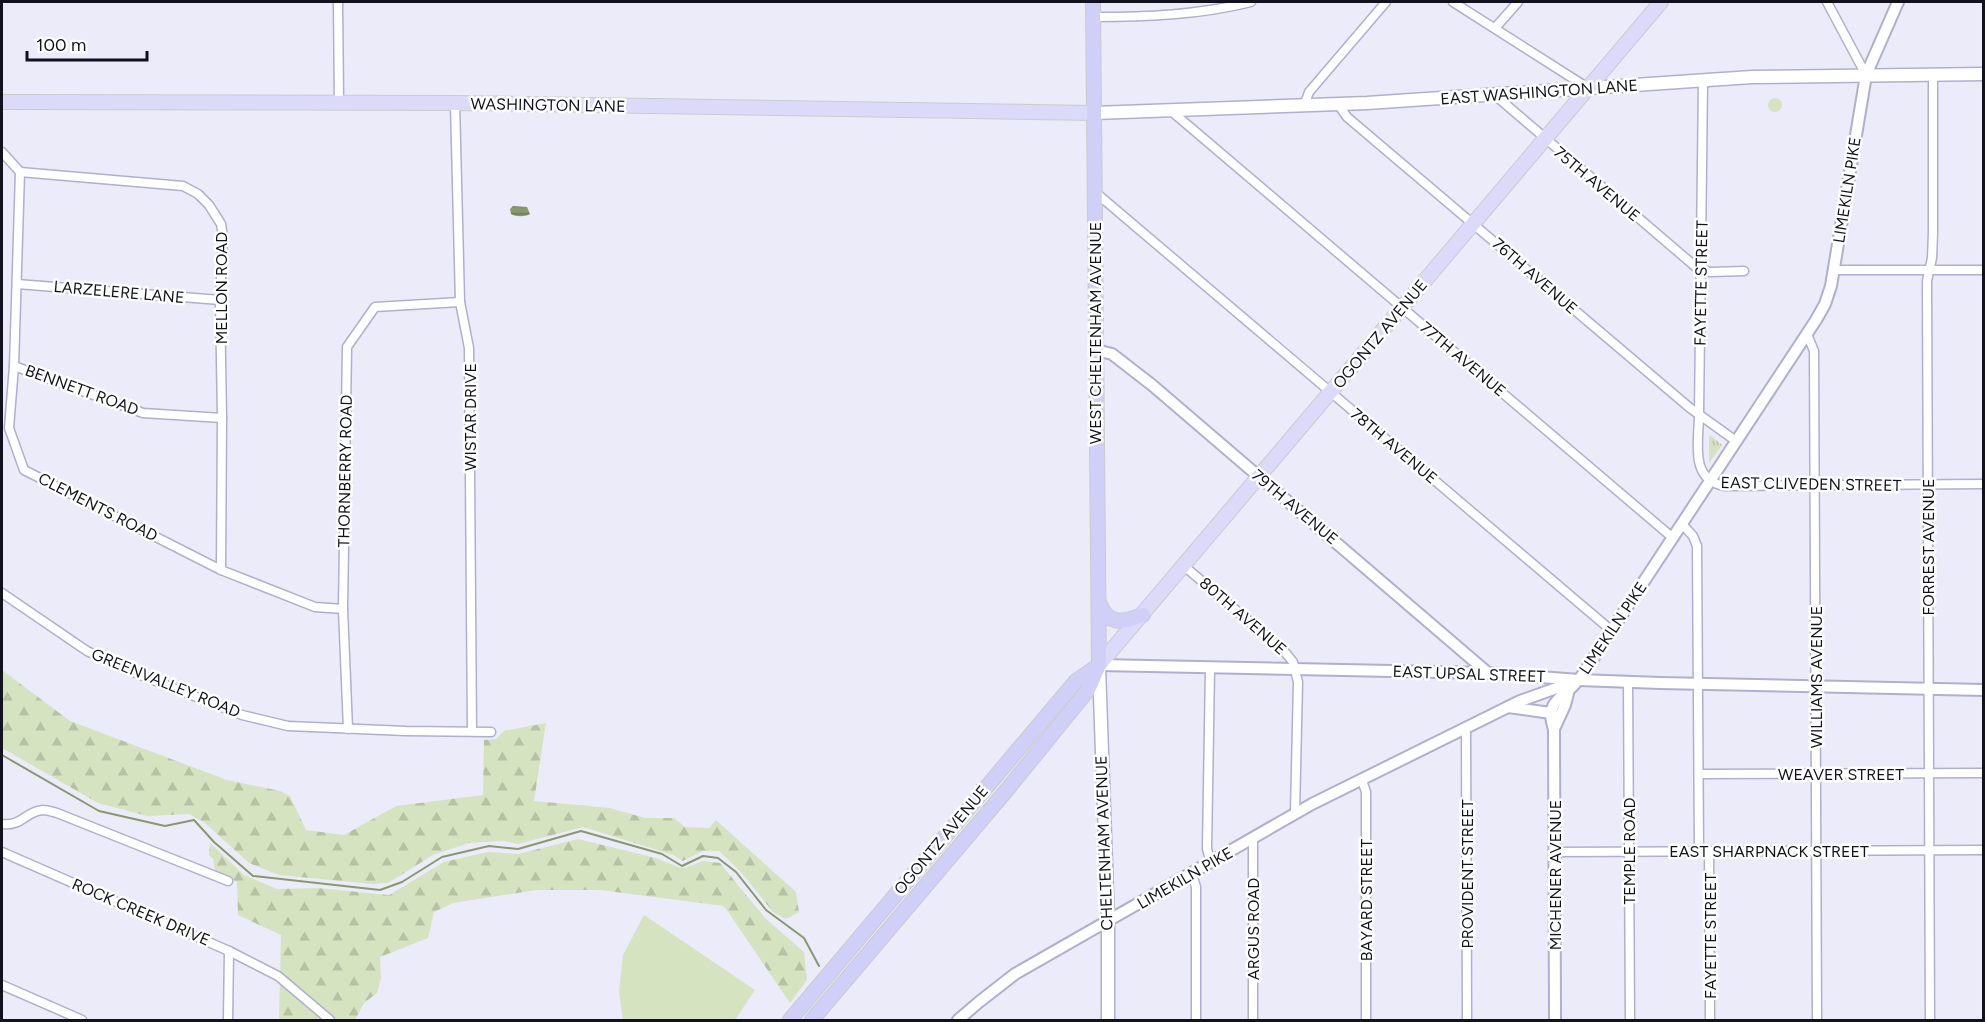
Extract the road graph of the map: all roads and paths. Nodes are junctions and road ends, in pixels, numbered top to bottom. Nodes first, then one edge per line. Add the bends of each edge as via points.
1 (338, 2) edge
2 (1093, 2) edge
3 (1251, 2) edge
4 (1386, 2) edge
5 (1453, 2) edge
6 (1518, 2) edge
7 (1661, 2) edge
8 (1827, 2) edge
9 (1898, 2) edge
10 (1093, 17) junction
11 (1496, 28) junction
12 (1983, 74) edge
13 (1866, 75) junction
14 (1933, 75) junction
15 (1703, 81) junction
16 (1588, 88) junction
17 (1496, 96) junction
18 (339, 102) junction
19 (455, 103) junction
20 (3, 104) edge
21 (1338, 104) junction
22 (1304, 106) junction
23 (1170, 110) junction
24 (1094, 113) junction
25 (1545, 139) junction
26 (2, 152) edge
27 (20, 172) junction
28 (1094, 192) junction
29 (1474, 224) junction
30 (1701, 270) junction
31 (1833, 270) junction
32 (1983, 270) edge
33 (1744, 271) dead end
34 (1928, 271) junction
35 (17, 284) junction
36 (220, 300) junction
37 (460, 302) junction
38 (1403, 308) junction
39 (1807, 334) junction
40 (1095, 350) junction
41 (14, 366) junction
42 (1331, 392) junction
43 (1699, 414) junction
44 (222, 418) junction
45 (1736, 441) junction
46 (1260, 477) junction
47 (1710, 482) junction
48 (1928, 484) junction
49 (1983, 484) edge
50 (1815, 486) junction
51 (1682, 524) junction
52 (1673, 538) junction
53 (1184, 566) junction
54 (221, 570) junction
55 (2, 593) edge
56 (1099, 600) junction
57 (343, 609) junction
58 (1143, 615) junction
59 (1611, 631) junction
60 (1099, 665) junction
61 (1210, 669) junction
62 (1296, 670) junction
63 (1488, 673) junction
64 (1579, 680) junction
65 (1628, 681) junction
66 (1698, 684) junction
67 (1815, 687) junction
68 (1569, 689) junction
69 (1928, 689) junction
70 (1983, 690) edge
71 (1508, 707) junction
72 (1551, 713) junction
73 (1466, 727) junction
74 (348, 729) junction
75 (1554, 729) junction
76 (472, 731) junction
77 (491, 732) dead end
78 (1929, 773) junction
79 (1983, 773) edge
80 (1699, 774) junction
81 (1816, 774) junction
82 (1362, 780) junction
83 (1295, 813) junction
84 (2, 824) edge
85 (1253, 838) junction
86 (1983, 850) edge
87 (1699, 851) junction
88 (1709, 851) junction
89 (1816, 851) junction
90 (1929, 851) junction
91 (2, 852) edge
92 (1555, 852) junction
93 (1629, 852) junction
94 (1211, 863) junction
95 (1192, 874) junction
96 (228, 881) dead end
97 (1108, 922) junction
98 (229, 951) junction
99 (2, 985) edge
100 (82, 1020) edge
101 (228, 1020) edge
102 (330, 1020) edge
103 (790, 1020) edge
104 (812, 1020) edge
105 (958, 1020) edge
106 (1108, 1020) edge
107 (1196, 1020) edge
108 (1253, 1020) edge
109 (1366, 1020) edge
110 (1467, 1020) edge
111 (1555, 1020) edge
112 (1630, 1020) edge
113 (1710, 1020) edge
114 (1817, 1020) edge
115 (1930, 1020) edge

1 - 18 street
2 - 10 highway, WEST CHELTENHAM AVENUE
3 - 10 street via 1190,14
4 - 22 street via 1309,92
5 - 11 street
6 - 11 street
7 - 16 main road, OGONTZ AVENUE
8 - 13 street
9 - 13 street, LIMEKILN PIKE
10 - 24 highway, WEST CHELTENHAM AVENUE
11 - 16 street
12 - 14 main road, EAST WASHINGTON LANE
13 - 14 main road, EAST WASHINGTON LANE
13 - 15 main road, EAST WASHINGTON LANE
13 - 31 street, LIMEKILN PIKE
14 - 34 street, FORREST AVENUE via 1933,233
15 - 16 main road, EAST WASHINGTON LANE
15 - 30 street, FAYETTE STREET
16 - 17 main road, EAST WASHINGTON LANE
16 - 25 main road, OGONTZ AVENUE
17 - 21 main road, EAST WASHINGTON LANE
17 - 25 street, 75TH AVENUE
18 - 19 main road, WASHINGTON LANE
18 - 20 main road, WASHINGTON LANE
19 - 24 main road, WASHINGTON LANE
19 - 37 street, WISTAR DRIVE
21 - 22 main road, EAST WASHINGTON LANE
21 - 29 street, 76TH AVENUE via 1347,117
22 - 23 main road, EAST WASHINGTON LANE
23 - 24 main road, EAST WASHINGTON LANE
23 - 38 street, 77TH AVENUE
24 - 28 highway, WEST CHELTENHAM AVENUE
25 - 29 main road, OGONTZ AVENUE
25 - 30 street, 75TH AVENUE
26 - 27 street
27 - 35 street, CLEMENTS ROAD
27 - 36 street, MELLON ROAD via 165,183 198,194 221,224
28 - 40 highway, WEST CHELTENHAM AVENUE
28 - 42 street, 78TH AVENUE
29 - 38 main road, OGONTZ AVENUE
29 - 43 street, 76TH AVENUE
30 - 33 street
30 - 43 street, FAYETTE STREET
31 - 34 street
31 - 39 street, LIMEKILN PIKE via 1827,299
32 - 34 street
34 - 48 street, FORREST AVENUE
35 - 36 street, LARZELERE LANE
35 - 41 street, CLEMENTS ROAD
36 - 44 street, MELLON ROAD
37 - 57 street, THORNBERRY ROAD via 375,307 347,347
37 - 76 street, WISTAR DRIVE via 469,348
38 - 42 main road, OGONTZ AVENUE
38 - 52 street, 77TH AVENUE
39 - 45 street, LIMEKILN PIKE
39 - 50 street, WILLIAMS AVENUE via 1814,351
40 - 46 street, 79TH AVENUE via 1112,354
40 - 56 highway, WEST CHELTENHAM AVENUE
41 - 44 street, BENNETT ROAD via 143,413
41 - 54 street, CLEMENTS ROAD via 9,428 24,470
42 - 46 main road, OGONTZ AVENUE
42 - 59 street, 78TH AVENUE
43 - 45 street, 76TH AVENUE
43 - 47 street, FAYETTE STREET via 1700,468
44 - 54 street, MELLON ROAD
45 - 47 street, LIMEKILN PIKE
46 - 53 main road, OGONTZ AVENUE
46 - 63 street, 79TH AVENUE
47 - 50 street, EAST CLIVEDEN STREET via 1724,486
47 - 51 street, LIMEKILN PIKE
48 - 49 street, EAST CLIVEDEN STREET
48 - 50 street, EAST CLIVEDEN STREET
48 - 69 street, FORREST AVENUE
50 - 67 street, WILLIAMS AVENUE
51 - 52 street, LIMEKILN PIKE
51 - 66 street, FAYETTE STREET via 1697,546
52 - 59 street, LIMEKILN PIKE
53 - 58 main road, OGONTZ AVENUE
53 - 62 street, 80TH AVENUE via 1284,651
54 - 57 street, CLEMENTS ROAD via 315,607
55 - 74 street, GREENVALLEY ROAD via 87,651 220,708 288,726
56 - 58 highway via 1106,614 1118,622
56 - 60 highway, WEST CHELTENHAM AVENUE
57 - 74 street, THORNBERRY ROAD
58 - 60 main road, OGONTZ AVENUE
59 - 64 street, LIMEKILN PIKE
60 - 61 street, EAST UPSAL STREET
60 - 97 main road, CHELTENHAM AVENUE
60 - 103 highway, OGONTZ AVENUE via 1076,681
60 - 104 highway, OGONTZ AVENUE via 1088,690
61 - 62 street, EAST UPSAL STREET
61 - 94 street
62 - 63 street, EAST UPSAL STREET
62 - 83 street
63 - 64 street, EAST UPSAL STREET
64 - 65 street, EAST UPSAL STREET
64 - 68 street, MICHENER AVENUE
64 - 71 street, LIMEKILN PIKE
65 - 66 street, EAST UPSAL STREET
65 - 93 street, TEMPLE ROAD
66 - 67 street, EAST UPSAL STREET
66 - 80 street, FAYETTE STREET
67 - 69 street, EAST UPSAL STREET
67 - 81 street, WILLIAMS AVENUE
68 - 72 street, MICHENER AVENUE via 1558,698
68 - 75 street, MICHENER AVENUE
69 - 70 street, EAST UPSAL STREET
69 - 78 street, FORREST AVENUE
71 - 72 street
71 - 73 street, LIMEKILN PIKE
72 - 75 street, MICHENER AVENUE
73 - 82 street, LIMEKILN PIKE
73 - 110 street, PROVIDENT STREET
74 - 76 street, GREENVALLEY ROAD
75 - 92 street, MICHENER AVENUE
76 - 77 street, GREENVALLEY ROAD
78 - 79 street, WEAVER STREET
78 - 81 street, WEAVER STREET
78 - 90 street, FORREST AVENUE
80 - 81 street, WEAVER STREET
80 - 87 street, FAYETTE STREET
81 - 89 street, WILLIAMS AVENUE
82 - 83 street, LIMEKILN PIKE
82 - 109 street, BAYARD STREET via 1366,792
83 - 85 street, LIMEKILN PIKE
84 - 96 street via 16,824 36,811 57,813
85 - 94 street, LIMEKILN PIKE
85 - 108 street, ARGUS ROAD
86 - 90 street, EAST SHARPNACK STREET
87 - 88 street, EAST SHARPNACK STREET
87 - 93 street, EAST SHARPNACK STREET
88 - 89 street, EAST SHARPNACK STREET
88 - 113 street, FAYETTE STREET
89 - 90 street, EAST SHARPNACK STREET
89 - 114 street, WILLIAMS AVENUE
90 - 115 street, FORREST AVENUE
91 - 98 street, ROCK CREEK DRIVE
92 - 93 street, EAST SHARPNACK STREET
92 - 111 street, MICHENER AVENUE
93 - 112 street, TEMPLE ROAD
94 - 95 street, LIMEKILN PIKE
95 - 97 street, LIMEKILN PIKE
95 - 107 street via 1196,887
97 - 105 street, LIMEKILN PIKE via 1016,974
97 - 106 main road, CHELTENHAM AVENUE
98 - 101 street
98 - 102 street, ROCK CREEK DRIVE via 278,976
99 - 100 street

